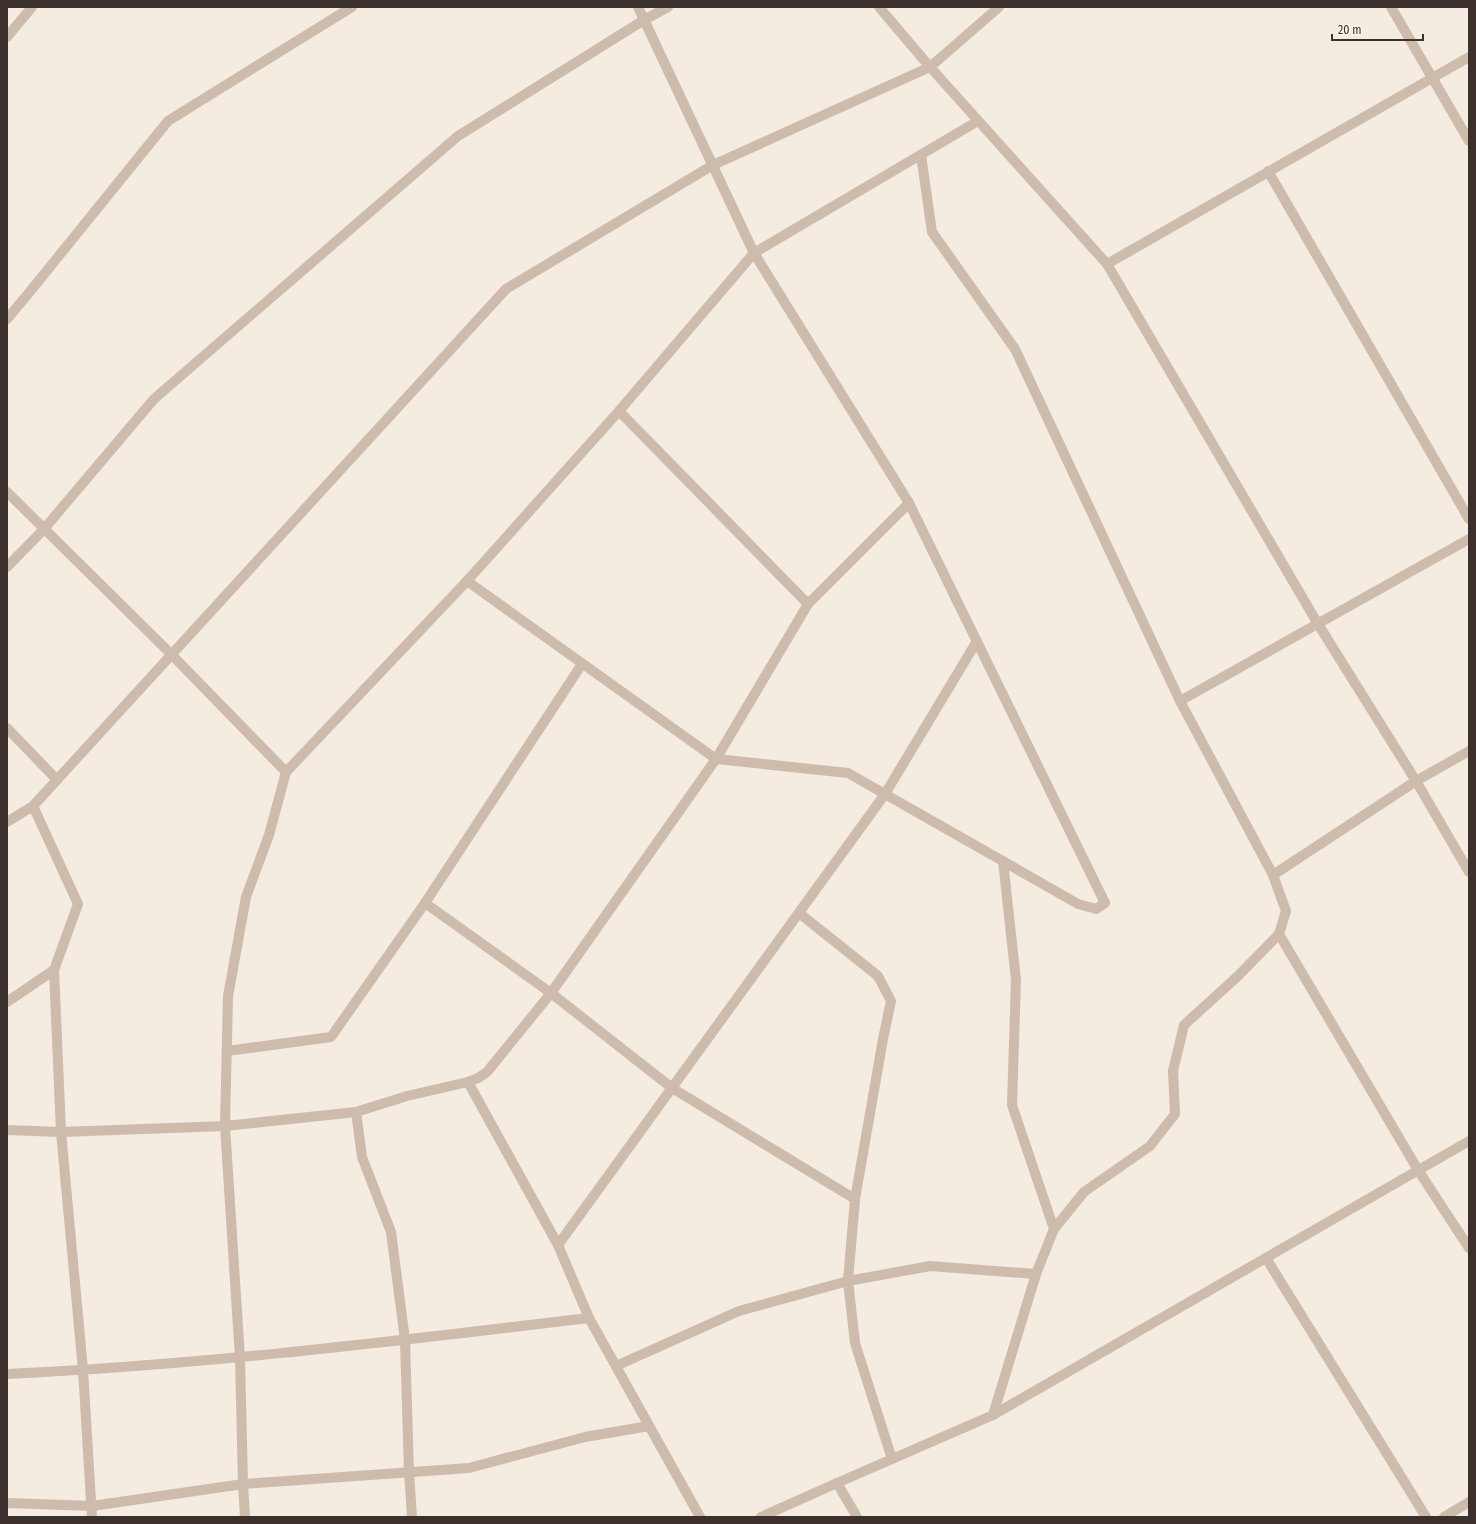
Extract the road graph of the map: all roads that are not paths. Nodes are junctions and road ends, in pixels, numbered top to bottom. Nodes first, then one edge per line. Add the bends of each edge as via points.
1 (32, 7) edge
2 (352, 7) edge
3 (638, 7) edge
4 (668, 7) edge
5 (879, 7) edge
6 (999, 7) edge
7 (1391, 7) edge
8 (644, 20) junction
9 (7, 37) edge
10 (1469, 57) edge
11 (930, 67) junction
12 (1432, 78) junction
13 (978, 121) junction
14 (1469, 141) edge
15 (921, 155) junction
16 (713, 165) junction
17 (1268, 171) junction
18 (754, 253) junction
19 (1107, 264) junction
20 (7, 319) edge
21 (620, 411) junction
22 (7, 492) edge
23 (909, 503) junction
24 (1469, 519) edge
25 (44, 529) junction
26 (1469, 539) edge
27 (7, 567) edge
28 (467, 581) junction
29 (808, 604) junction
30 (1318, 624) junction
31 (977, 641) junction
32 (172, 654) junction
33 (582, 664) junction
34 (1180, 701) junction
35 (7, 728) edge
36 (1469, 751) edge
37 (716, 759) junction
38 (286, 772) junction
39 (57, 780) junction
40 (1416, 781) junction
41 (885, 794) junction
42 (33, 806) junction
43 (7, 822) edge
44 (1003, 861) junction
45 (1469, 872) edge
46 (1273, 875) junction
47 (425, 903) junction
48 (799, 913) junction
49 (1279, 934) junction
50 (54, 970) junction
51 (552, 993) junction
52 (7, 1002) edge
53 (226, 1052) junction
54 (468, 1082) junction
55 (672, 1088) junction
56 (356, 1112) junction
57 (225, 1126) junction
58 (7, 1130) edge
59 (61, 1132) junction
60 (1469, 1141) edge
61 (1418, 1170) junction
62 (855, 1199) junction
63 (1054, 1229) junction
64 (558, 1245) junction
65 (1469, 1248) edge
66 (1266, 1258) junction
67 (1036, 1274) junction
68 (848, 1281) junction
69 (590, 1318) junction
70 (405, 1340) junction
71 (240, 1358) junction
72 (616, 1366) junction
73 (83, 1370) junction
74 (7, 1374) edge
75 (994, 1414) junction
76 (649, 1426) junction
77 (892, 1459) junction
78 (409, 1472) junction
79 (837, 1483) junction
80 (243, 1484) junction
81 (1469, 1502) edge
82 (7, 1503) edge
83 (92, 1506) junction
84 (92, 1517) edge
85 (245, 1517) edge
86 (412, 1517) edge
87 (700, 1517) edge
88 (761, 1517) edge
89 (857, 1517) edge
90 (1426, 1517) edge
91 (1444, 1517) edge

1 - 9 street
2 - 20 street via 168,121
3 - 8 street
4 - 8 street
5 - 11 street
6 - 11 street
7 - 12 street
8 - 16 street
8 - 25 street via 458,136 154,399
10 - 12 street
11 - 13 street
11 - 16 street
12 - 14 street
12 - 17 street
13 - 15 street
13 - 19 street
15 - 18 street
15 - 34 street via 932,232 1015,349
16 - 18 street
16 - 32 street via 506,289
17 - 19 street
17 - 24 street
18 - 21 street
18 - 23 street
19 - 30 street
21 - 28 street
21 - 29 street
22 - 25 street
23 - 29 street
23 - 31 street
25 - 27 street
25 - 32 street
26 - 30 street
28 - 33 street
28 - 38 street
29 - 37 street
30 - 34 street
30 - 40 street
31 - 41 street
31 - 44 street via 1105,903 1096,909 1078,904
32 - 38 street
32 - 39 street
33 - 37 street
33 - 47 street
34 - 46 street
35 - 39 street
36 - 40 street
37 - 41 street via 848,773
37 - 51 street
38 - 53 street via 269,835 246,897 228,996
39 - 42 street
40 - 45 street
40 - 46 street
41 - 44 street
41 - 48 street
42 - 43 street
42 - 50 street via 78,904
44 - 63 street via 1016,980 1012,1105
46 - 49 street via 1286,911
47 - 51 street
47 - 53 street via 331,1037
48 - 55 street
48 - 62 street via 878,976 891,1001
49 - 61 street
49 - 63 street via 1184,1025 1173,1071 1175,1114 1150,1146 1084,1192
50 - 52 street
50 - 59 street
51 - 54 street via 487,1072
51 - 55 street
53 - 57 street
54 - 56 street via 407,1096
54 - 64 street
55 - 62 street
55 - 64 street
56 - 57 street
56 - 70 street via 362,1157 391,1232
57 - 59 street
57 - 71 street
58 - 59 street
59 - 73 street
60 - 61 street
61 - 65 street
61 - 66 street
62 - 68 street
63 - 67 street
64 - 69 street
66 - 75 street
66 - 90 street
67 - 68 street via 930,1266
67 - 75 street
68 - 72 street via 739,1311
68 - 77 street via 855,1343
69 - 70 street
69 - 72 street
70 - 71 street
70 - 78 street
71 - 73 street
71 - 80 street
72 - 76 street
73 - 74 street
73 - 83 street
75 - 77 street
76 - 78 street via 586,1437 469,1468
76 - 87 street
77 - 79 street
78 - 80 street
78 - 86 street
79 - 88 street
79 - 89 street
80 - 83 street
80 - 85 street
81 - 91 street
82 - 83 street
83 - 84 street

